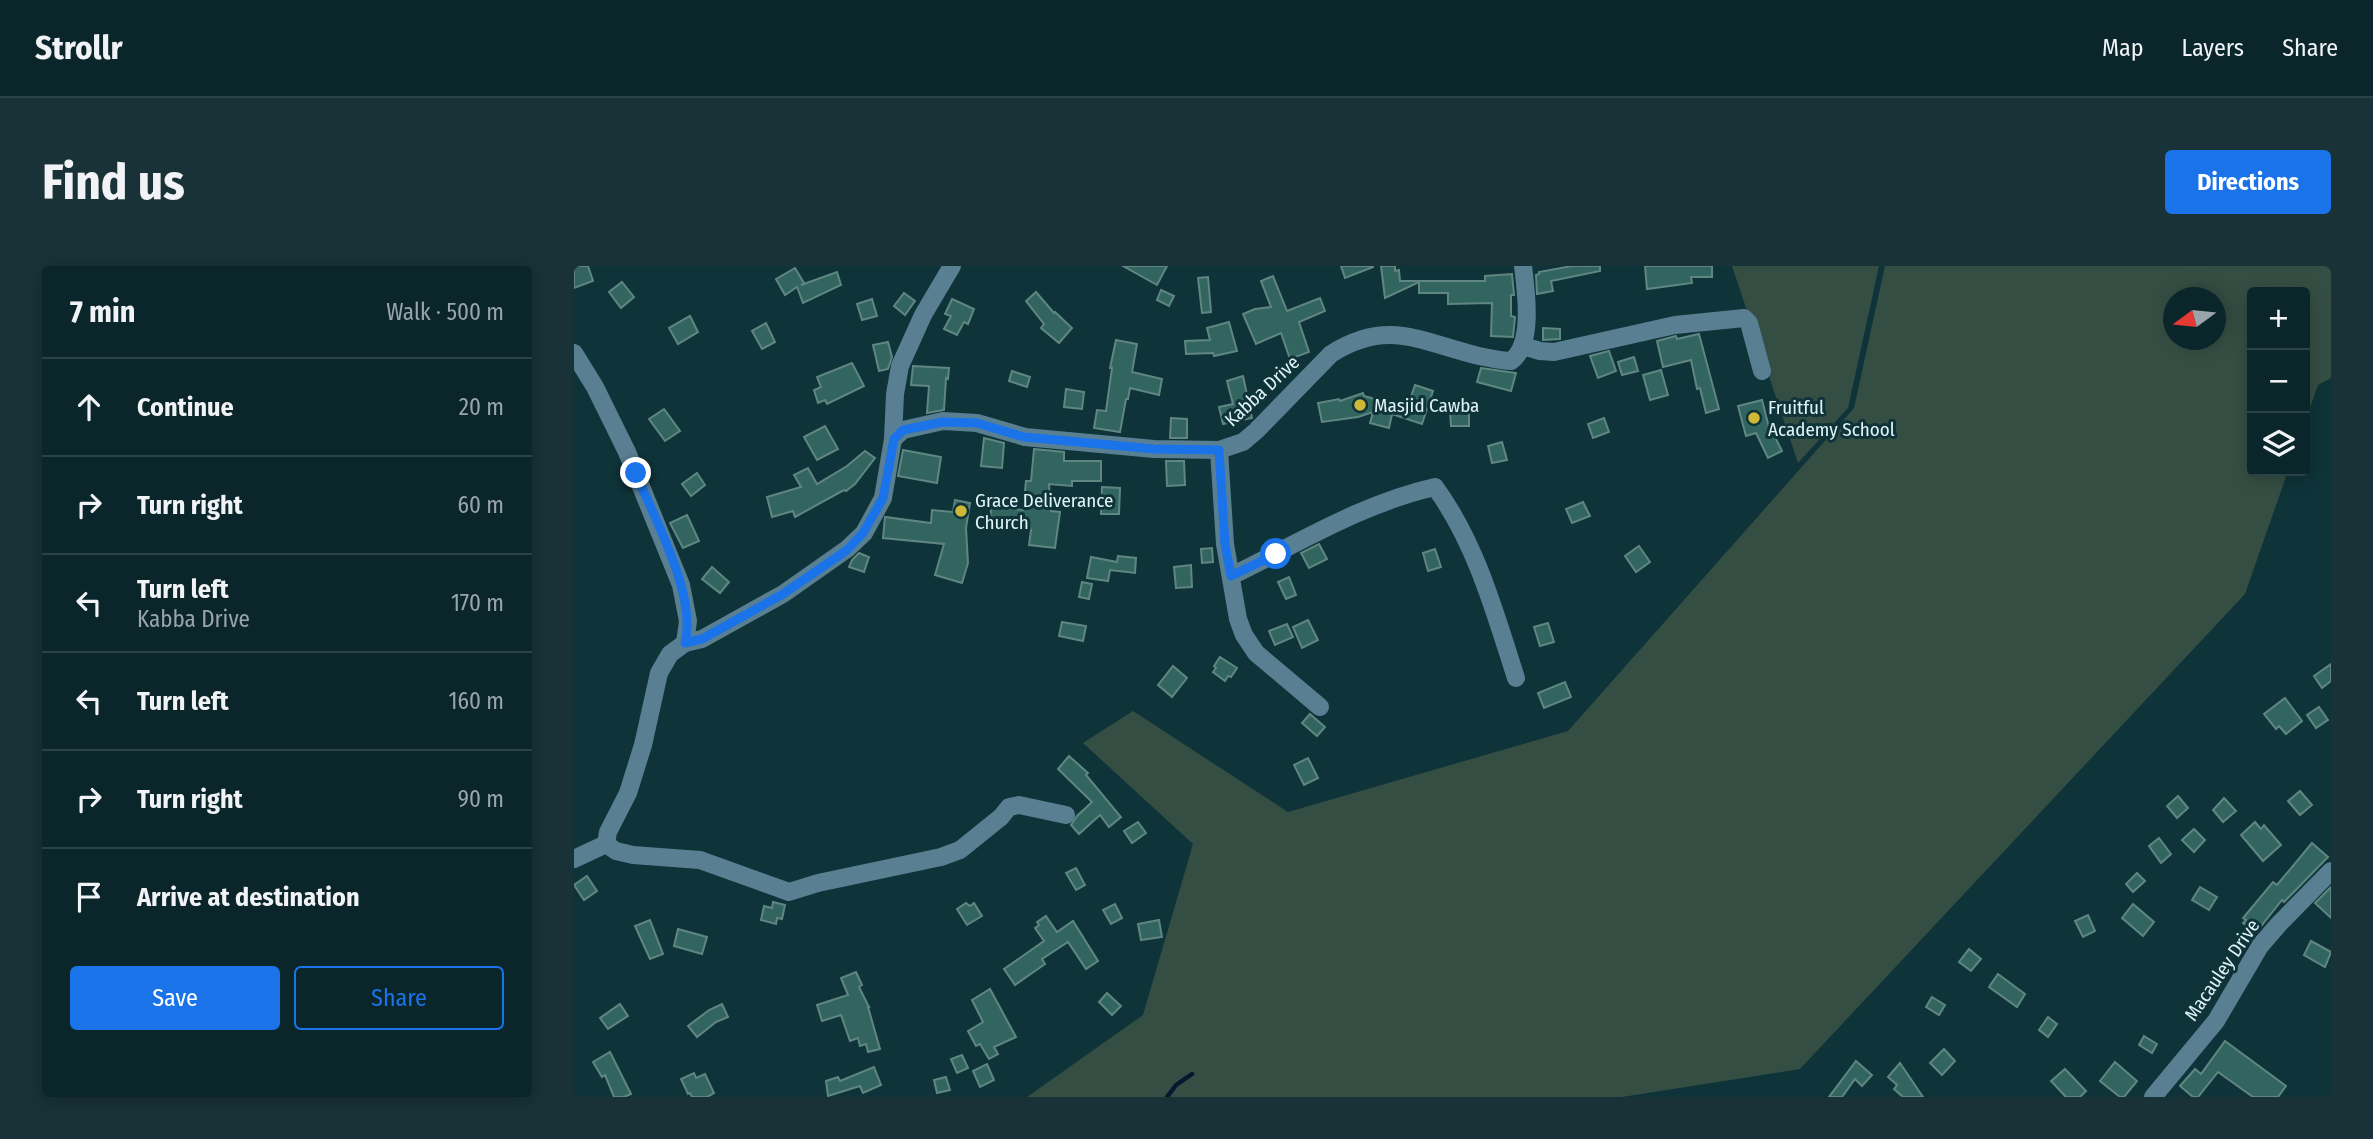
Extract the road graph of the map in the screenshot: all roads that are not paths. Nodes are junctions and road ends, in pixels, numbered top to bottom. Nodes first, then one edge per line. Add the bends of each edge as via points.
1 (952, 266) edge
2 (1523, 266) edge
3 (1523, 346) junction
4 (574, 353) edge
5 (1762, 371) dead end
6 (894, 439) junction
7 (1219, 450) junction
8 (1231, 576) junction
9 (685, 643) junction
10 (1516, 678) dead end
11 (1320, 707) dead end
12 (1066, 815) dead end
13 (606, 844) junction
14 (574, 859) edge
15 (2331, 871) edge
16 (2153, 1097) edge

1 - 6 street via 900,366
2 - 3 street via 1528,298
3 - 5 street via 1554,352 1675,325 1744,318
3 - 7 street, Kabba Drive via 1518,356 1503,361 1407,335 1385,334 1346,344 1243,442
4 - 9 street via 627,452 681,585 688,621
6 - 7 street, Kabba Drive via 903,430 943,422 977,423 1024,437
6 - 9 street via 883,498 847,550 783,594 702,639
7 - 8 street
8 - 10 street via 1347,518 1435,487 1464,535
8 - 11 street via 1238,619 1256,653
9 - 13 street via 670,654 659,673 643,746
12 - 13 street via 1019,804 1009,807 960,850 789,892 700,860 633,855
13 - 14 street
15 - 16 street, Macauley Drive via 2260,946 2216,1021

